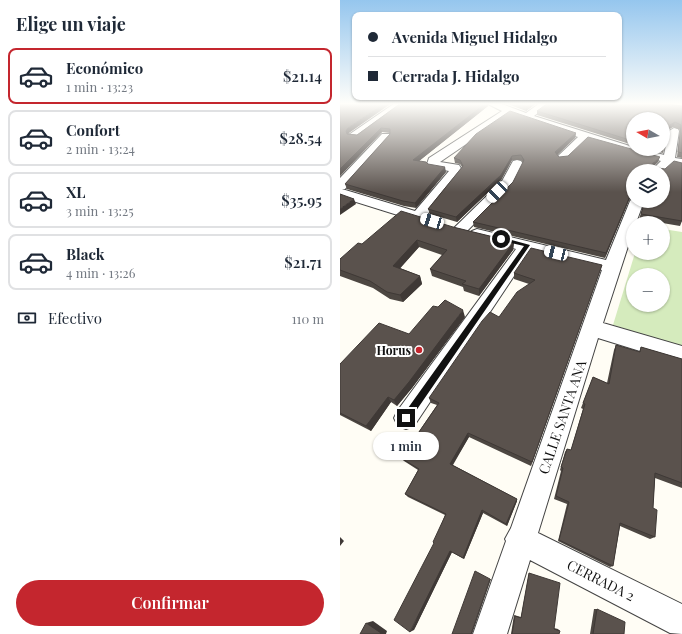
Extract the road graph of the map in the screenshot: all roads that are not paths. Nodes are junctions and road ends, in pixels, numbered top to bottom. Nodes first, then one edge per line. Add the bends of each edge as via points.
1 (359, 133) edge
2 (476, 133) edge
3 (578, 133) edge
4 (674, 133) edge
5 (586, 135) junction
6 (354, 136) edge
7 (386, 136) edge
8 (562, 158) edge
9 (669, 160) junction
10 (682, 163) edge
11 (517, 164) dead end
12 (665, 164) edge
13 (340, 186) edge
14 (340, 193) edge
15 (634, 208) edge
16 (418, 217) junction
17 (449, 226) junction
18 (527, 245) junction
19 (612, 267) junction
20 (592, 328) junction
21 (682, 355) edge
22 (406, 418) dead end
23 (520, 539) junction
24 (682, 621) edge
25 (490, 634) edge

1 - 6 street
2 - 16 street via 433,161 433,164 456,170
3 - 5 street
4 - 9 street
5 - 8 street
5 - 9 street
7 - 13 street
9 - 10 street
9 - 12 street
11 - 17 street via 507,182
14 - 16 street
15 - 19 street, CALLE SANTA ANA
16 - 17 street
17 - 18 street
18 - 19 street
18 - 22 street
19 - 20 street, CALLE SANTA ANA
20 - 21 street
20 - 23 street, CALLE SANTA ANA
23 - 24 street, CERRADA 2
23 - 25 street, CALLE SANTA ANA

